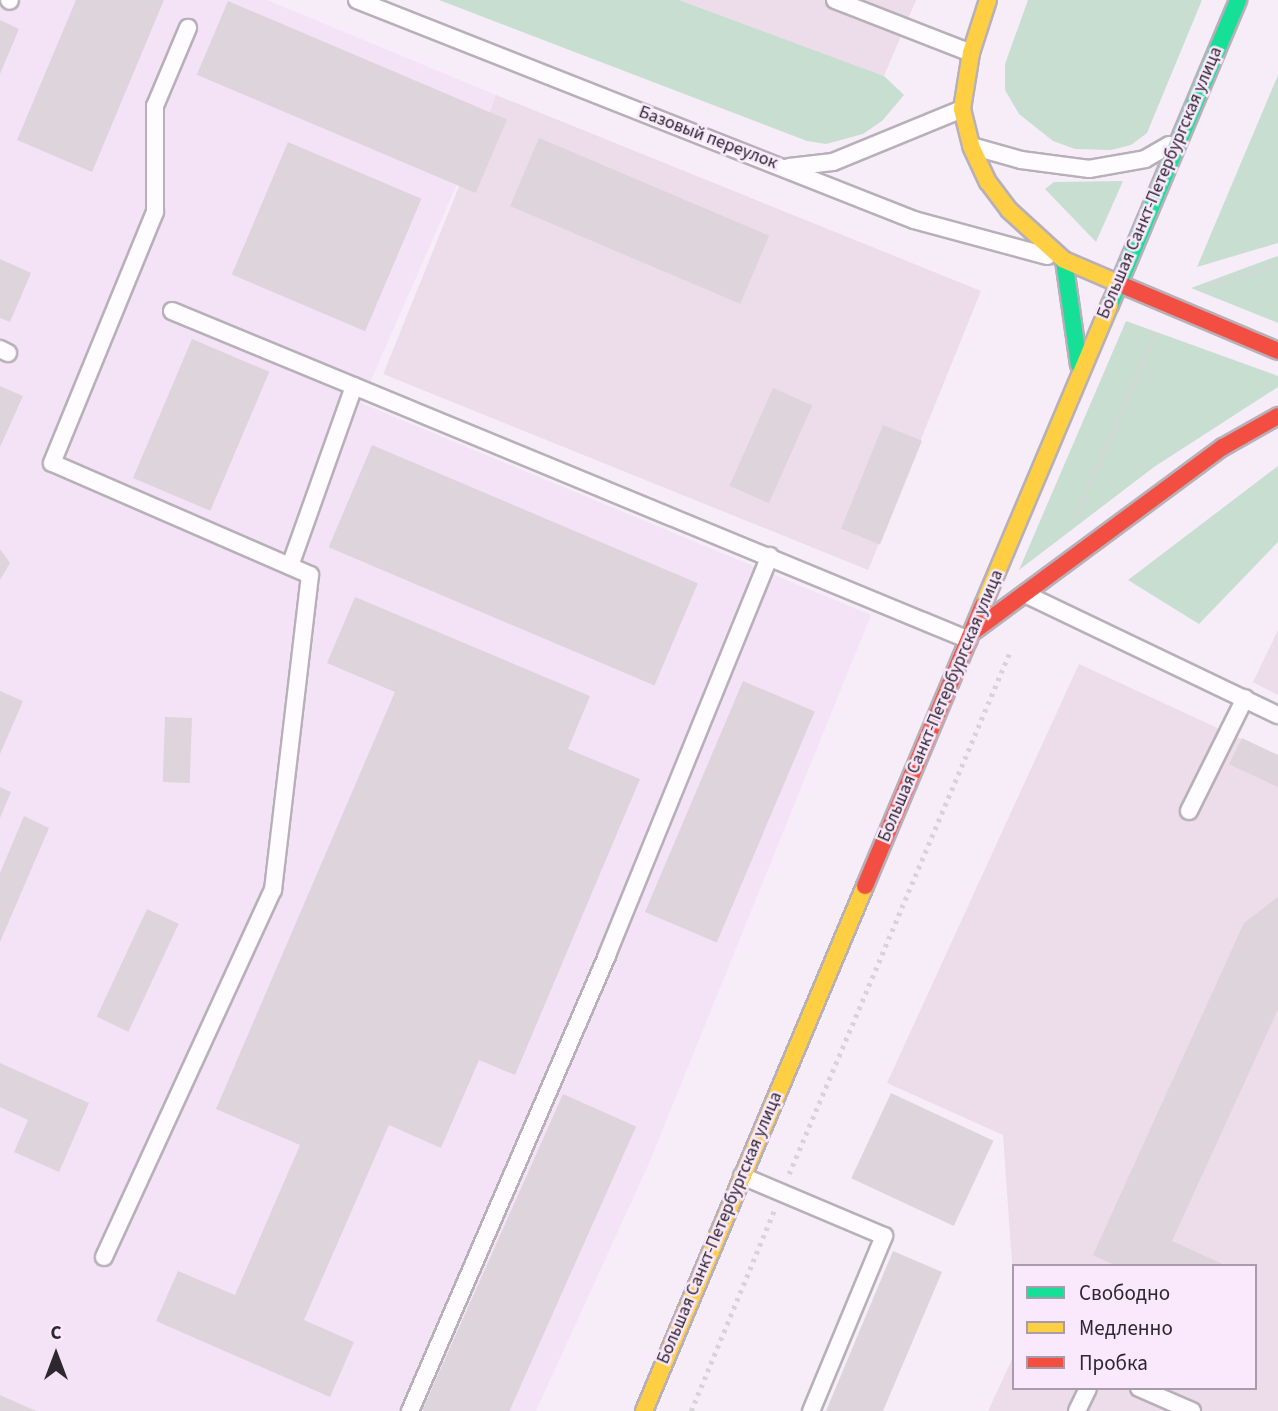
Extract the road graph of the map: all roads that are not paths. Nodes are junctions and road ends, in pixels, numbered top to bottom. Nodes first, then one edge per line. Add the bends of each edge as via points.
1 (357, 0) edge
2 (835, 0) edge
3 (988, 0) edge
4 (1238, 0) edge
5 (188, 28) dead end
6 (971, 53) junction
7 (962, 109) junction
8 (1180, 137) junction
9 (971, 146) junction
10 (783, 168) junction
11 (1064, 260) junction
12 (1116, 286) junction
13 (172, 311) dead end
14 (1278, 351) edge
15 (1080, 374) junction
16 (354, 386) junction
17 (1278, 416) edge
18 (770, 556) junction
19 (290, 566) junction
20 (1025, 594) junction
21 (972, 635) junction
22 (1245, 698) junction
23 (1278, 715) edge
24 (1189, 811) dead end
25 (740, 1176) junction
26 (104, 1257) dead end
27 (1087, 1390) edge
28 (1144, 1390) edge
29 (410, 1411) edge
30 (644, 1411) edge
31 (811, 1411) edge
32 (1077, 1411) edge
33 (1192, 1411) edge

1 - 10 lane, Базовый переулок
2 - 6 lane
3 - 6 main road
4 - 8 main road, Большая Санкт-Петербургская улица
5 - 19 lane via 155,106 155,212 52,463
6 - 7 main road
7 - 9 main road
7 - 10 lane via 833,162
8 - 9 lane via 1145,159 1089,169 1034,162
8 - 12 main road, Большая Санкт-Петербургская улица
9 - 11 main road via 988,182 1009,210
10 - 11 lane, Базовый переулок via 914,220
11 - 12 main road
11 - 15 main road
12 - 14 main road
12 - 15 main road, Большая Санкт-Петербургская улица
13 - 16 lane
15 - 21 main road, Большая Санкт-Петербургская улица
16 - 18 lane
16 - 19 lane
17 - 20 main road via 1223,447
18 - 21 lane
18 - 29 lane via 607,955
19 - 26 lane via 310,575 273,890
20 - 21 main road
20 - 22 lane
21 - 25 main road, Большая Санкт-Петербургская улица
22 - 23 lane
22 - 24 lane
25 - 30 main road, Большая Санкт-Петербургская улица
25 - 31 lane via 884,1236
27 - 32 lane
28 - 33 lane

